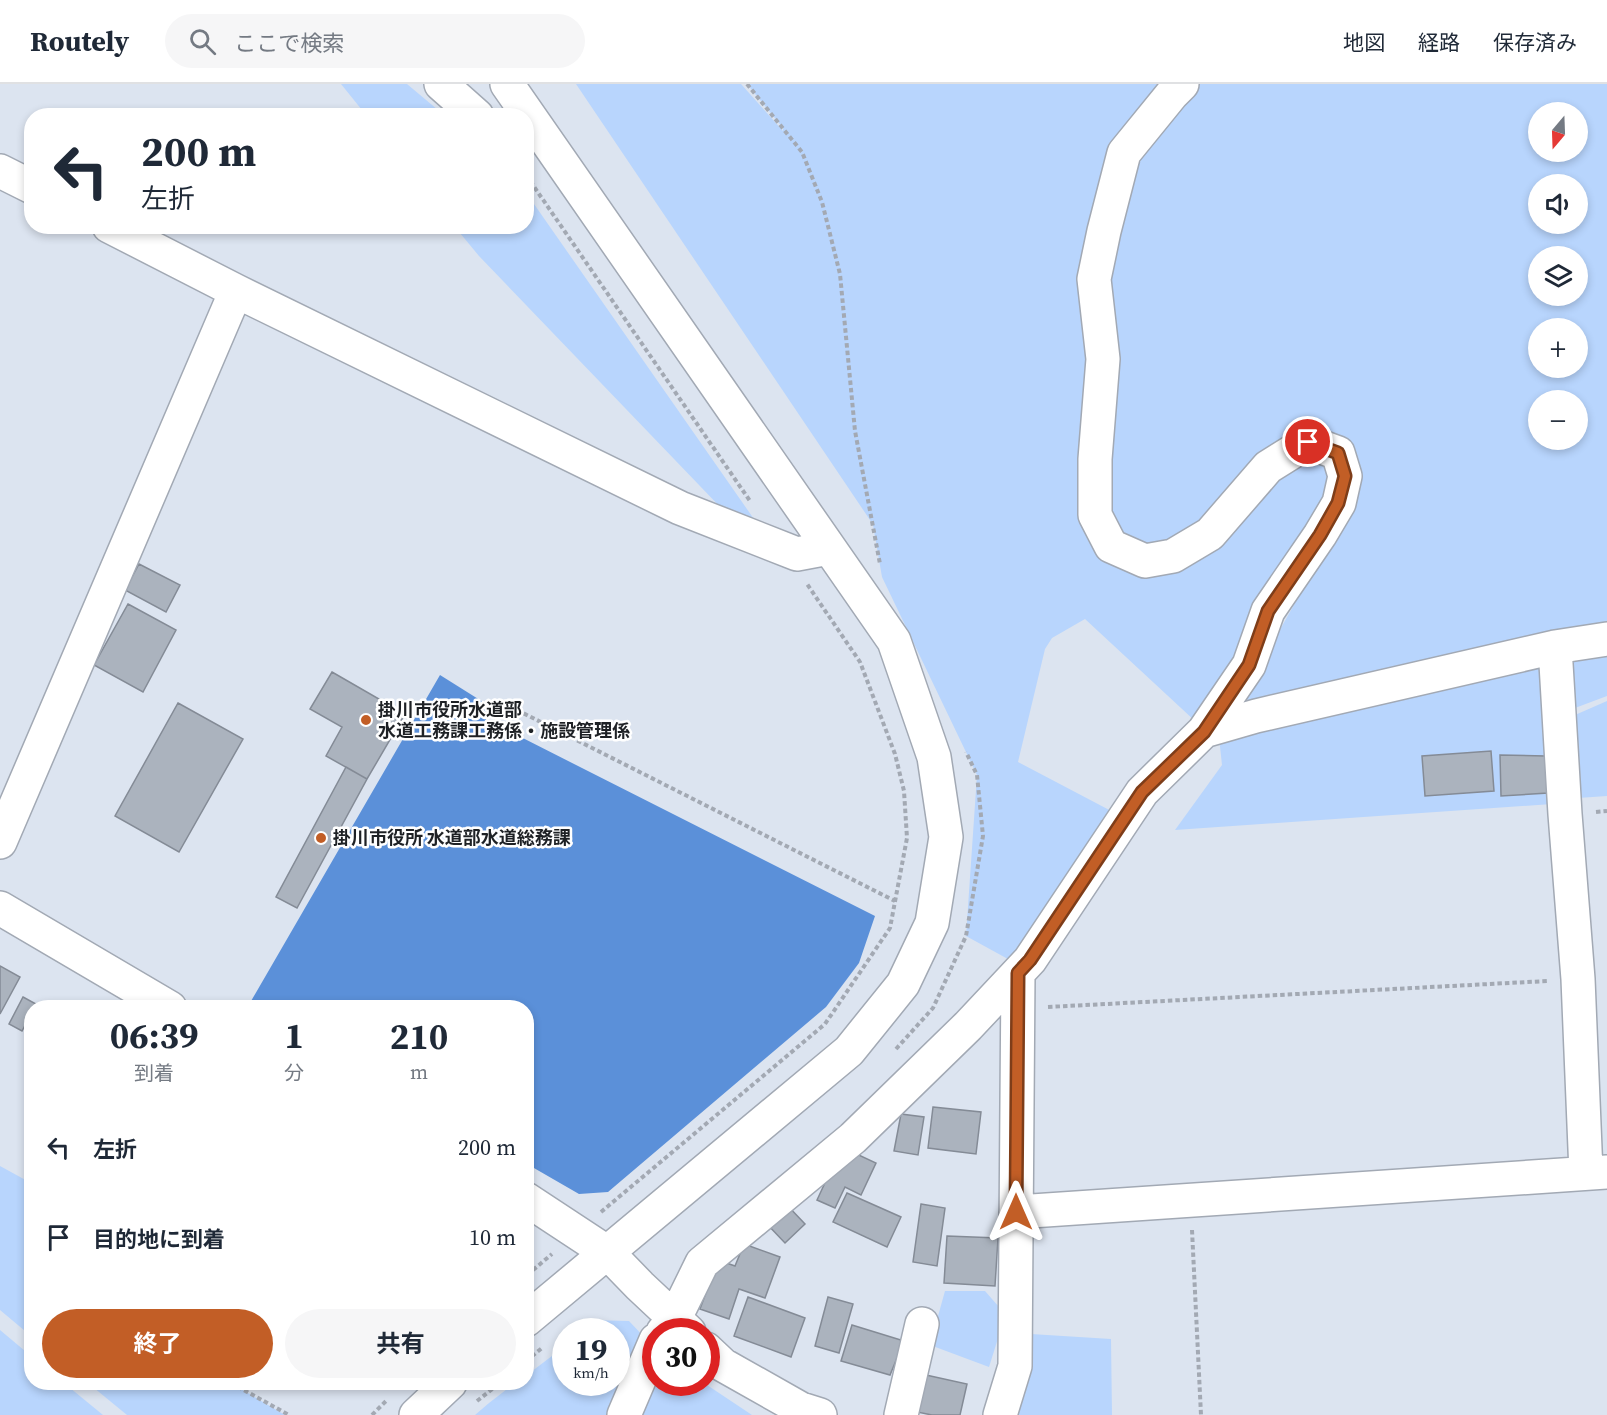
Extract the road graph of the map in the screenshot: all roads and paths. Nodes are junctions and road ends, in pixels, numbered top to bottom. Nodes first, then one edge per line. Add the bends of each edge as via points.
1 (441, 84) edge
2 (747, 84) edge
3 (1182, 84) edge
4 (468, 108) edge
5 (534, 139) edge
6 (0, 171) edge
7 (24, 183) edge
8 (534, 187) edge
9 (126, 234) edge
10 (236, 291) junction
11 (756, 509) dead end
12 (829, 548) junction
13 (783, 549) junction
14 (880, 567) dead end
15 (1607, 639) edge
16 (1555, 647) junction
17 (517, 710) dead end
18 (1204, 732) junction
19 (966, 751) dead end
20 (0, 842) edge
21 (895, 901) junction
22 (0, 908) edge
23 (1018, 973) junction
24 (1578, 979) junction
25 (156, 1000) edge
26 (1018, 1009) junction
27 (895, 1051) dead end
28 (1597, 1173) edge
29 (1190, 1200) junction
30 (534, 1204) edge
31 (1016, 1212) junction
32 (577, 1232) junction
33 (608, 1254) junction
34 (534, 1269) edge
35 (662, 1318) edge
36 (677, 1318) edge
37 (922, 1324) dead end
38 (536, 1334) edge
39 (720, 1362) edge
40 (642, 1383) edge
41 (244, 1390) edge
42 (443, 1390) edge
43 (491, 1390) edge
44 (476, 1402) dead end
45 (765, 1403) edge
46 (290, 1415) edge
47 (416, 1415) edge
48 (624, 1415) edge
49 (820, 1415) edge
50 (901, 1415) edge
51 (1000, 1415) edge
52 (1201, 1415) edge

1 - 4 street
2 - 14 path via 802,152 822,202 840,274 855,431
3 - 18 street via 1124,153 1094,279 1103,359 1095,515 1111,546 1145,561 1173,556 1210,534 1268,467 1308,442 1338,453 1345,476 1334,511 1268,611 1249,665
5 - 12 street
6 - 7 street
8 - 11 path
9 - 10 street
10 - 13 street via 680,508
10 - 20 street
12 - 13 street via 797,554
12 - 33 street via 894,641 934,757 946,837 932,923 903,984 849,1051
13 - 21 path via 860,662 895,754 904,791 907,838
15 - 16 street
16 - 18 street via 1256,716
16 - 24 street
17 - 21 path
18 - 23 street via 1142,792
19 - 27 path via 977,775 983,836 966,936 933,1008
21 - 32 path via 890,928 825,1024
22 - 25 street
23 - 26 street
23 - 36 street via 853,1138 702,1263
24 - 26 path
24 - 28 street
26 - 31 street
28 - 29 street
29 - 31 street
29 - 52 path
30 - 32 street
31 - 51 street via 1015,1366
32 - 33 street
32 - 34 path
33 - 35 street via 640,1286
33 - 38 street
37 - 50 street
39 - 45 street
40 - 48 street
41 - 46 path
42 - 47 street
43 - 44 path
45 - 49 street

